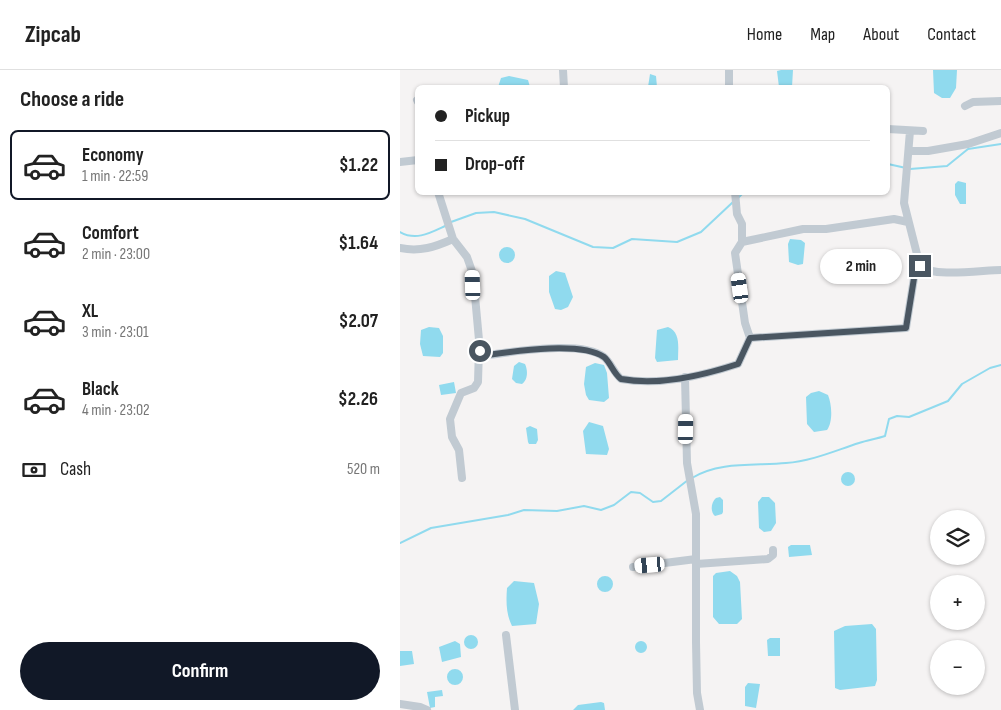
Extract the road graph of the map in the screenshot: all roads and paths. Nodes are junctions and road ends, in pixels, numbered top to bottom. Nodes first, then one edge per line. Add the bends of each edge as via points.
1 (563, 70) edge
2 (729, 70) edge
3 (564, 85) edge
4 (729, 85) edge
5 (1001, 101) edge
6 (965, 106) dead end
7 (890, 129) edge
8 (910, 131) junction
9 (923, 131) dead end
10 (1001, 133) edge
11 (910, 151) junction
12 (415, 160) edge
13 (400, 162) edge
14 (439, 195) edge
15 (735, 195) edge
16 (908, 222) junction
17 (454, 239) junction
18 (742, 242) junction
19 (400, 248) edge
20 (920, 266) junction
21 (1001, 270) edge
22 (750, 338) junction
23 (478, 348) junction
24 (684, 377) junction
25 (462, 478) dead end
26 (773, 550) dead end
27 (696, 562) junction
28 (633, 566) dead end
29 (506, 635) dead end
30 (400, 704) edge
31 (427, 710) edge
32 (515, 710) edge
33 (700, 710) edge

1 - 3 street
2 - 4 street
5 - 6 street via 973,102
7 - 8 street
8 - 9 street
8 - 11 street
10 - 11 street via 968,144
11 - 16 street via 904,194
12 - 13 street
14 - 17 street
15 - 18 street via 737,214 742,224
16 - 18 street via 894,219 826,229 803,229
16 - 20 street
17 - 19 street via 429,248
17 - 23 street via 467,257 473,274
18 - 22 street via 735,253
20 - 21 street via 924,270 945,272
20 - 22 street via 915,272 906,328
22 - 24 street via 738,364
23 - 24 street via 487,355 546,348 588,351 603,356 621,379 652,382
23 - 25 street via 478,382 474,388 461,392 450,419 452,436 460,450
24 - 27 street via 688,472 696,514
26 - 27 street via 768,559
27 - 28 street
27 - 33 street via 697,693
29 - 32 street
30 - 31 street

